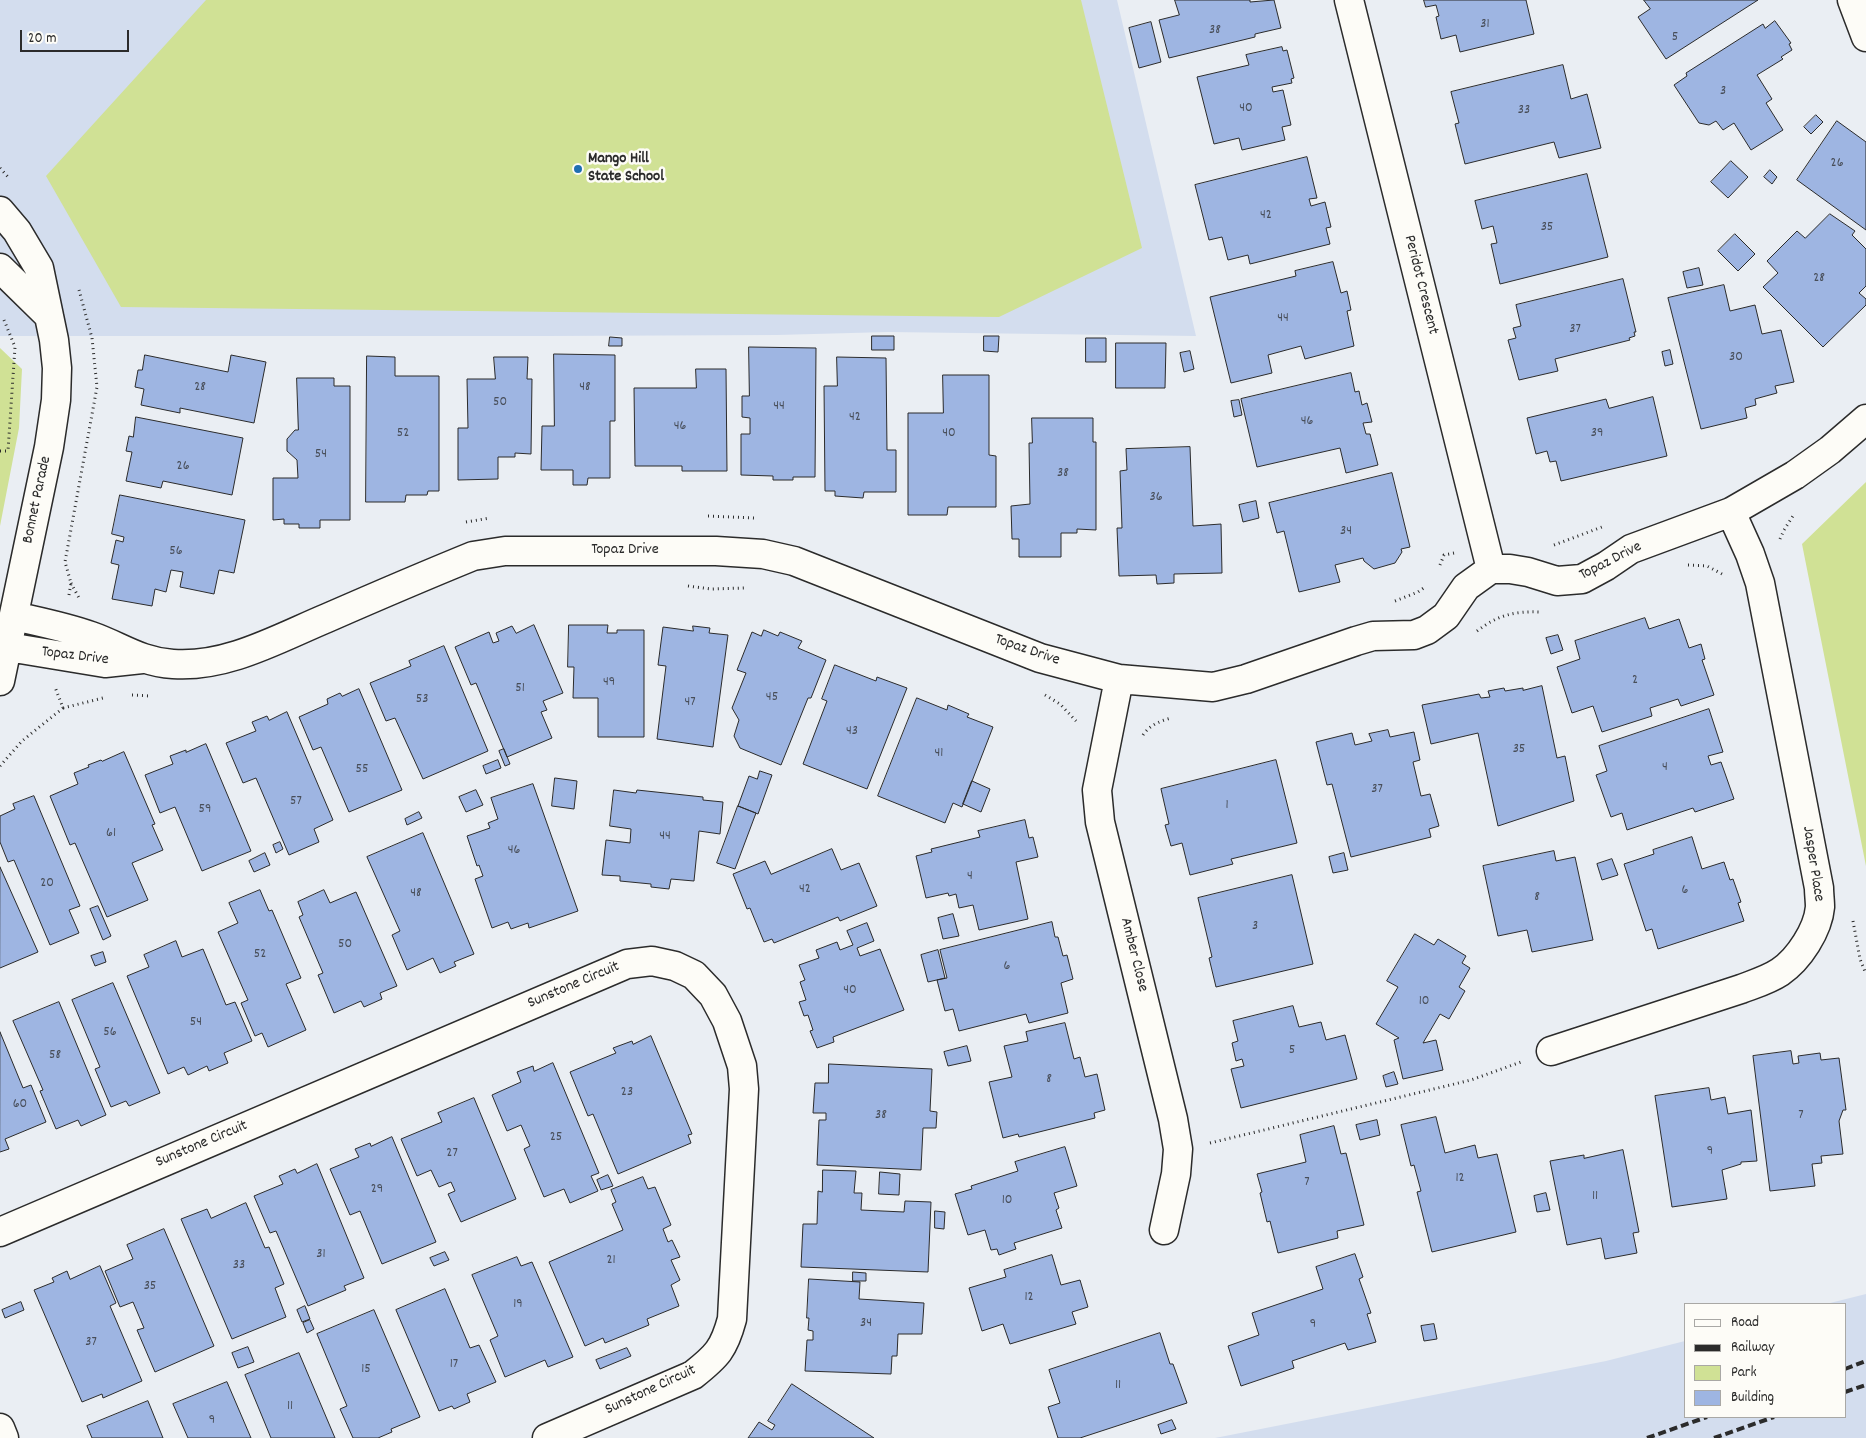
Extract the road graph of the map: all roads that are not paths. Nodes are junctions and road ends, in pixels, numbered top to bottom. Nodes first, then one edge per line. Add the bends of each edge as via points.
1 (1349, 0) edge
2 (1852, 0) edge
3 (1866, 38) edge
4 (0, 211) edge
5 (0, 268) edge
6 (51, 328) junction
7 (1866, 419) edge
8 (1731, 512) junction
9 (1492, 569) junction
10 (14, 616) junction
11 (8, 647) junction
12 (142, 659) junction
13 (1119, 679) junction
14 (0, 681) edge
15 (1551, 1051) road end
16 (1164, 1230) dead end
17 (0, 1232) edge
18 (0, 1428) edge
19 (4, 1438) edge
20 (547, 1438) edge

1 - 9 street, Peridot Crescent
2 - 3 street
4 - 6 street, Bonnet Parade via 40,268
5 - 6 street
6 - 10 street, Bonnet Parade via 57,368 51,438
7 - 8 street, Topaz Drive via 1795,475
8 - 9 street, Topaz Drive via 1631,549 1582,579 1557,581 1528,572
8 - 15 street, Jasper Place via 1760,583 1819,888 1820,908 1815,925 1791,962 1764,980
9 - 13 street, Topaz Drive via 1466,587 1446,616 1427,630 1414,634 1373,636 1213,688
10 - 11 street, Bonnet Parade
10 - 12 street, Topaz Drive via 93,636
11 - 12 street, Topaz Drive via 105,663
11 - 14 street, Bonnet Parade
12 - 13 street, Topaz Drive via 173,664 231,657 473,556 505,551 716,551 763,554 794,562 1040,658
13 - 16 street, Amber Close via 1097,790 1100,822 1178,1149
17 - 20 street, Sunstone Circuit via 627,964 652,960 674,966 694,975 713,995 727,1021 742,1066 744,1089 732,1319 726,1340 712,1360 693,1375
18 - 19 street

